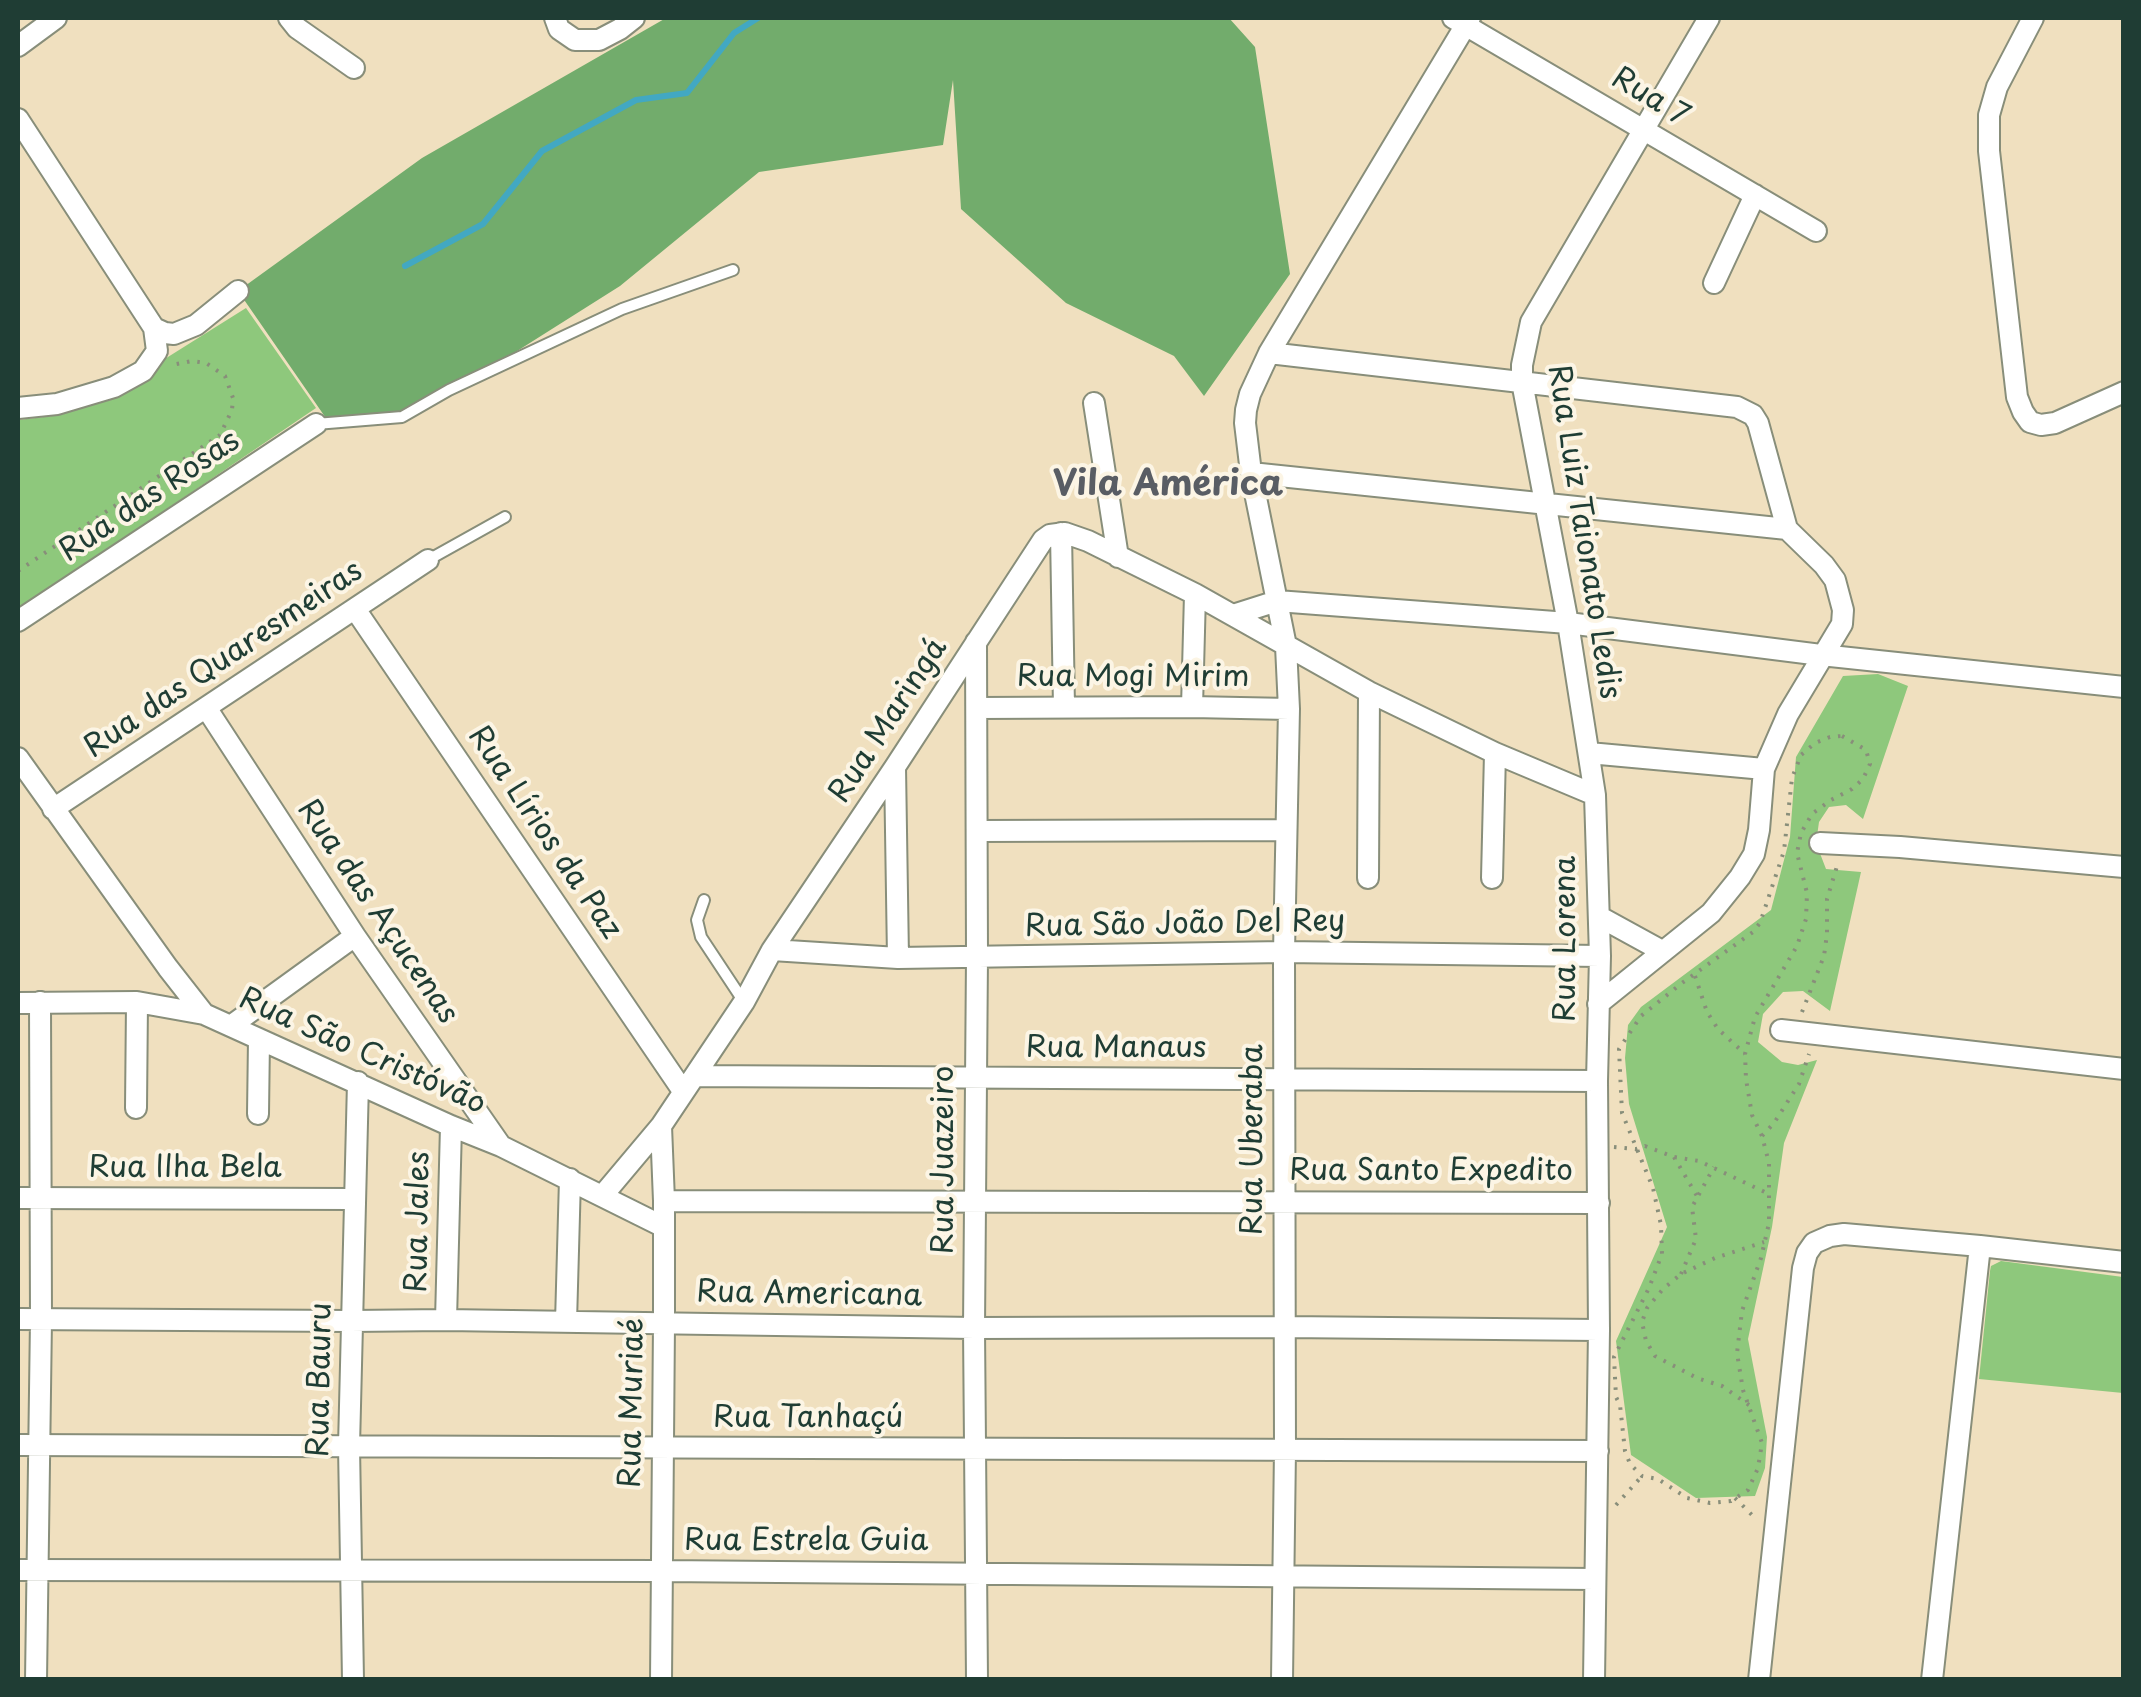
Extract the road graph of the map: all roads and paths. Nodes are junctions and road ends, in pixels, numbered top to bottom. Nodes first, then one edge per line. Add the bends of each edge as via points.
1 (56, 18) edge
2 (289, 18) edge
3 (634, 18) edge
4 (1709, 18) edge
5 (2033, 18) edge
6 (1463, 20) edge
7 (557, 23) edge
8 (18, 46) edge
9 (354, 68) dead end
10 (18, 119) edge
11 (1644, 129) junction
12 (1755, 195) junction
13 (1816, 232) dead end
14 (733, 270) dead end
15 (1714, 283) dead end
16 (238, 291) dead end
17 (154, 328) junction
18 (1268, 353) junction
19 (174, 364) dead end
20 (1522, 382) junction
21 (2124, 392) edge
22 (1094, 402) dead end
23 (18, 408) edge
24 (316, 424) joint
25 (1251, 472) junction
26 (1546, 505) junction
27 (506, 517) dead end
28 (1787, 528) junction
29 (1061, 533) junction
30 (1118, 557) junction
31 (428, 560) joint
32 (18, 568) edge
33 (1196, 594) junction
34 (1277, 602) junction
35 (355, 609) junction
36 (1233, 615) junction
37 (18, 621) edge
38 (1568, 623) junction
39 (976, 641) junction
40 (1286, 646) junction
41 (1822, 655) junction
42 (2124, 687) edge
43 (1368, 692) junction
44 (1064, 707) junction
45 (1192, 707) junction
46 (977, 708) junction
47 (207, 709) junction
48 (1288, 709) junction
49 (1495, 754) junction
50 (1589, 754) junction
51 (18, 758) edge
52 (895, 767) junction
53 (1764, 769) junction
54 (1595, 794) junction
55 (53, 809) junction
56 (1286, 830) junction
57 (978, 831) junction
58 (1820, 843) dead end
59 (1844, 844) junction
60 (2124, 867) edge
61 (1368, 878) dead end
62 (1492, 878) dead end
63 (704, 900) dead end
64 (1600, 917) junction
65 (355, 936) junction
66 (772, 950) junction
67 (1662, 951) junction
68 (1284, 952) junction
69 (1600, 956) junction
70 (977, 957) junction
71 (898, 958) junction
72 (168, 968) junction
73 (1695, 974) junction
74 (18, 1002) edge
75 (40, 1002) junction
76 (138, 1002) junction
77 (744, 1002) junction
78 (1598, 1004) junction
79 (204, 1014) junction
80 (232, 1025) junction
81 (1796, 1032) junction
82 (260, 1039) junction
83 (1745, 1054) junction
84 (2124, 1069) edge
85 (975, 1078) junction
86 (1283, 1079) junction
87 (1597, 1081) junction
88 (358, 1082) junction
89 (689, 1084) junction
90 (136, 1108) dead end
91 (258, 1114) dead end
92 (451, 1126) junction
93 (661, 1126) junction
94 (1762, 1136) junction
95 (502, 1146) junction
96 (1598, 1147) junction
97 (1636, 1149) junction
98 (1674, 1157) junction
99 (1715, 1166) junction
100 (570, 1178) junction
101 (1769, 1194) junction
102 (603, 1195) junction
103 (1697, 1196) junction
104 (18, 1198) edge
105 (42, 1198) junction
106 (353, 1199) junction
107 (664, 1201) junction
108 (975, 1201) junction
109 (1284, 1202) junction
110 (1599, 1203) junction
111 (664, 1227) junction
112 (1764, 1242) junction
113 (1980, 1246) junction
114 (2124, 1262) edge
115 (1681, 1274) junction
116 (18, 1319) edge
117 (41, 1319) junction
118 (446, 1320) junction
119 (351, 1322) junction
120 (566, 1322) junction
121 (664, 1323) junction
122 (1285, 1327) junction
123 (974, 1328) junction
124 (1600, 1330) junction
125 (1749, 1405) junction
126 (18, 1444) edge
127 (40, 1444) junction
128 (349, 1446) junction
129 (663, 1448) junction
130 (1285, 1449) junction
131 (975, 1450) junction
132 (1598, 1451) junction
133 (1642, 1476) junction
134 (1735, 1498) junction
135 (1597, 1505) junction
136 (1776, 1524) junction
137 (28, 1570) edge
138 (352, 1570) junction
139 (662, 1571) junction
140 (977, 1573) junction
141 (1284, 1576) junction
142 (1595, 1579) junction
143 (36, 1680) edge
144 (353, 1680) edge
145 (662, 1680) edge
146 (977, 1680) edge
147 (1282, 1680) edge
148 (1594, 1680) edge
149 (1759, 1680) edge
150 (1932, 1680) edge

1 - 8 street
2 - 9 street
3 - 7 street via 599,40 575,40
4 - 11 street, Rua Luiz Taionato Ledis
5 - 21 street via 1989,115 2017,397 2030,422 2041,425
6 - 11 street, Rua 7
6 - 18 street
10 - 17 street
11 - 12 street, Rua 7
11 - 20 street, Rua Luiz Taionato Ledis via 1531,322
12 - 13 street, Rua 7
12 - 15 street
14 - 24 lane via 622,309 402,417
16 - 17 street via 174,334
17 - 23 street via 156,351 142,372 92,395
18 - 20 street
18 - 25 street, Rua Uberaba via 1246,410
19 - 32 path via 206,363 225,376 232,410 220,435
20 - 26 street, Rua Luiz Taionato Ledis
20 - 28 street via 1752,414
22 - 30 street
24 - 37 street, Rua das Rosas
25 - 26 street
25 - 34 street, Rua Uberaba
26 - 28 street
26 - 38 street, Rua Luiz Taionato Ledis
27 - 31 lane
28 - 41 street via 1824,565 1840,596 1842,624
29 - 30 street
29 - 39 street, Rua Maringá via 1043,540
29 - 44 street
30 - 33 street
31 - 35 street, Rua das Quaresmeiras
33 - 36 street
33 - 45 street
34 - 36 street
34 - 38 street
34 - 40 street, Rua Uberaba
35 - 47 street, Rua das Quaresmeiras
35 - 89 street, Rua Lírios da Paz
36 - 40 street
38 - 41 street
38 - 50 street, Rua Luiz Taionato Ledis
39 - 46 street, Rua Juazeiro
39 - 52 street, Rua Maringá
40 - 43 street
40 - 48 street, Rua Uberaba
41 - 42 street
41 - 53 street
43 - 49 street
43 - 61 street
44 - 45 street, Rua Mogi Mirim
44 - 46 street, Rua Mogi Mirim
45 - 48 street, Rua Mogi Mirim
46 - 57 street, Rua Juazeiro
47 - 55 street, Rua das Quaresmeiras
47 - 65 street, Rua das Açucenas
48 - 56 street, Rua Uberaba
49 - 54 street
49 - 62 street
50 - 53 street
50 - 54 street, Rua Luiz Taionato Ledis
51 - 55 street
52 - 66 street, Rua Maringá
52 - 71 street
53 - 67 street via 1754,854 1711,913
54 - 64 street, Rua Lorena
55 - 72 street
56 - 57 street
56 - 68 street, Rua Uberaba
57 - 70 street, Rua Juazeiro
58 - 59 street
59 - 60 street
59 - 81 path via 1827,899 1824,956
63 - 77 lane via 697,920 701,937
64 - 67 street
64 - 69 street, Rua Lorena
65 - 80 street
65 - 95 street, Rua das Açucenas
66 - 71 street, Rua São João Del Rey
66 - 77 street
67 - 78 street
68 - 69 street, Rua São João Del Rey
68 - 70 street, Rua São João Del Rey
68 - 86 street, Rua Uberaba
69 - 78 street, Rua Lorena
70 - 71 street, Rua São João Del Rey
70 - 85 street, Rua Juazeiro
72 - 76 street via 159,987
72 - 79 street
73 - 83 path via 1707,1012
73 - 83 path via 1760,924 1784,852 1792,778 1801,756 1830,737 1857,743 1870,764 1863,779 1812,814 1801,833 1796,854 1806,919 1756,1017
73 - 97 path via 1642,1016 1619,1049 1622,1113
74 - 75 street, Rua São Cristóvão
75 - 76 street, Rua São Cristóvão
75 - 105 street
76 - 79 street, Rua São Cristóvão
76 - 90 street
77 - 89 street
78 - 87 street, Rua Lorena
79 - 80 street, Rua São Cristóvão
80 - 82 street, Rua São Cristóvão
81 - 84 street
81 - 94 path via 1808,1057 1799,1084
82 - 88 street, Rua São Cristóvão
82 - 91 street
83 - 94 path via 1752,1115
85 - 86 street, Rua Manaus
85 - 89 street, Rua Manaus
85 - 108 street, Rua Juazeiro
86 - 87 street, Rua Manaus
86 - 109 street, Rua Uberaba
87 - 96 street, Rua Lorena
88 - 92 street, Rua São Cristóvão
88 - 106 street, Rua Bauru
89 - 93 street
92 - 95 street, Rua São Cristóvão
92 - 118 street, Rua Jales
93 - 102 street
93 - 107 street, Rua Muriaé
94 - 101 path
95 - 100 street, Rua São Cristóvão
96 - 97 path
96 - 110 street, Rua Lorena
97 - 98 path
97 - 133 path via 1654,1188 1662,1254 1614,1357 1625,1452
98 - 99 path
98 - 103 path
99 - 101 path
99 - 103 path
100 - 102 street, Rua São Cristóvão
100 - 120 street
101 - 112 path
102 - 111 street, Rua São Cristóvão
103 - 115 path via 1696,1239
104 - 105 street, Rua Ilha Bela
105 - 106 street, Rua Ilha Bela
105 - 117 street
106 - 119 street, Rua Bauru
107 - 108 street, Rua Santo Expedito
107 - 111 street, Rua Muriaé
108 - 109 street, Rua Santo Expedito
108 - 123 street, Rua Juazeiro
109 - 110 street, Rua Santo Expedito
109 - 122 street, Rua Uberaba
110 - 124 street, Rua Lorena
111 - 121 street, Rua Muriaé
112 - 115 path
112 - 125 path via 1742,1311 1737,1353
113 - 114 street
113 - 136 street via 1844,1234 1814,1243 1803,1268
113 - 150 street
115 - 125 path via 1648,1308 1642,1322 1646,1341 1654,1356
116 - 117 street, Rua Americana
117 - 119 street, Rua Americana
117 - 127 street
118 - 119 street, Rua Americana
118 - 120 street, Rua Americana
119 - 128 street, Rua Bauru
120 - 121 street, Rua Americana
121 - 123 street, Rua Americana
121 - 129 street, Rua Muriaé
122 - 123 street, Rua Americana
122 - 124 street, Rua Americana
122 - 130 street, Rua Uberaba
123 - 131 street, Rua Juazeiro
124 - 132 street, Rua Lorena
125 - 134 path via 1762,1443 1748,1490
126 - 127 street, Rua Tanhaçú
127 - 128 street, Rua Tanhaçú
127 - 137 street
128 - 129 street, Rua Tanhaçú
128 - 138 street, Rua Bauru
129 - 131 street, Rua Tanhaçú
129 - 139 street, Rua Muriaé
130 - 131 street, Rua Tanhaçú
130 - 132 street, Rua Tanhaçú
130 - 141 street, Rua Uberaba
131 - 140 street, Rua Juazeiro
132 - 135 street, Rua Lorena
133 - 134 path via 1687,1498
133 - 135 path via 1614,1506
134 - 136 path via 1759,1522
135 - 142 street, Rua Lorena
136 - 149 street
137 - 138 street, Rua Estrela Guia
137 - 143 street
138 - 139 street, Rua Estrela Guia
138 - 144 street, Rua Bauru
139 - 140 street, Rua Estrela Guia
139 - 145 street, Rua Muriaé
140 - 141 street, Rua Estrela Guia
140 - 146 street, Rua Juazeiro
141 - 142 street, Rua Estrela Guia
141 - 147 street, Rua Uberaba
142 - 148 street, Rua Lorena

